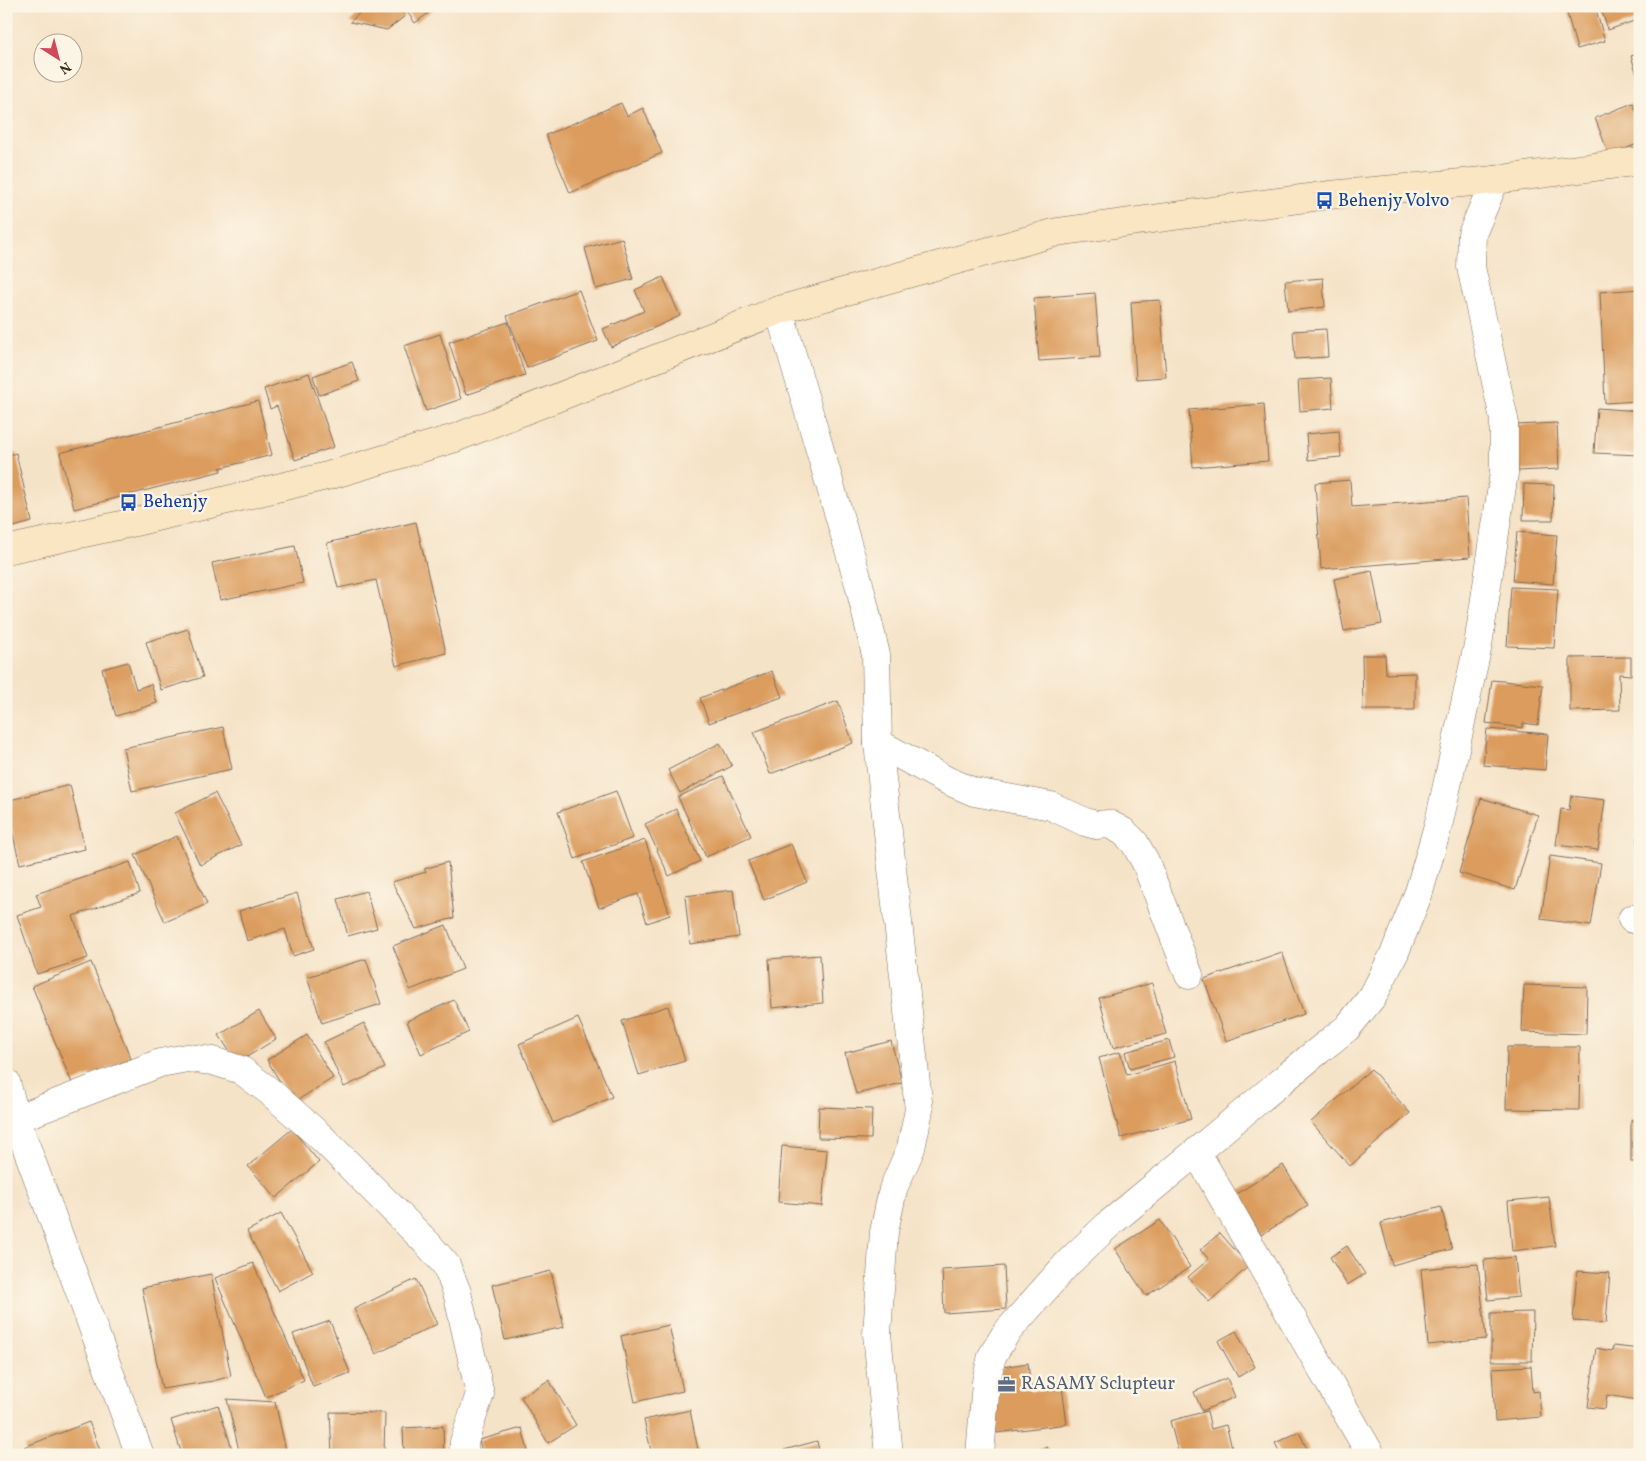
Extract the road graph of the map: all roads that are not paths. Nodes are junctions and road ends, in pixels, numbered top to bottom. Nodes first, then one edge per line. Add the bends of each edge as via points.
1 (1640, 161) edge
2 (1495, 180) junction
3 (779, 310) junction
4 (6, 550) edge
5 (878, 743) junction
6 (1190, 975) dead end
7 (6, 1082) edge
8 (16, 1118) junction
9 (1197, 1153) junction
10 (140, 1455) edge
11 (464, 1455) edge
12 (889, 1455) edge
13 (980, 1455) edge
14 (1371, 1455) edge

1 - 2 street
2 - 3 street via 1329,195 1057,232
2 - 9 street via 1472,234 1471,268 1504,419 1504,473 1478,645 1439,822 1419,892 1373,996 1348,1028
3 - 4 street via 455,438 331,475
3 - 5 street via 859,584 876,655
5 - 6 street via 974,792 1051,806 1085,822 1108,824 1124,832 1145,861
5 - 12 street via 919,1110 911,1148 893,1189 884,1232 877,1334
7 - 8 street
8 - 10 street
8 - 11 street via 160,1063 187,1058 213,1061 241,1070 269,1091 321,1137 446,1265 457,1292 480,1394 464,1442
9 - 13 street via 1109,1224 1068,1263 1006,1333 992,1356 986,1382
9 - 14 street

